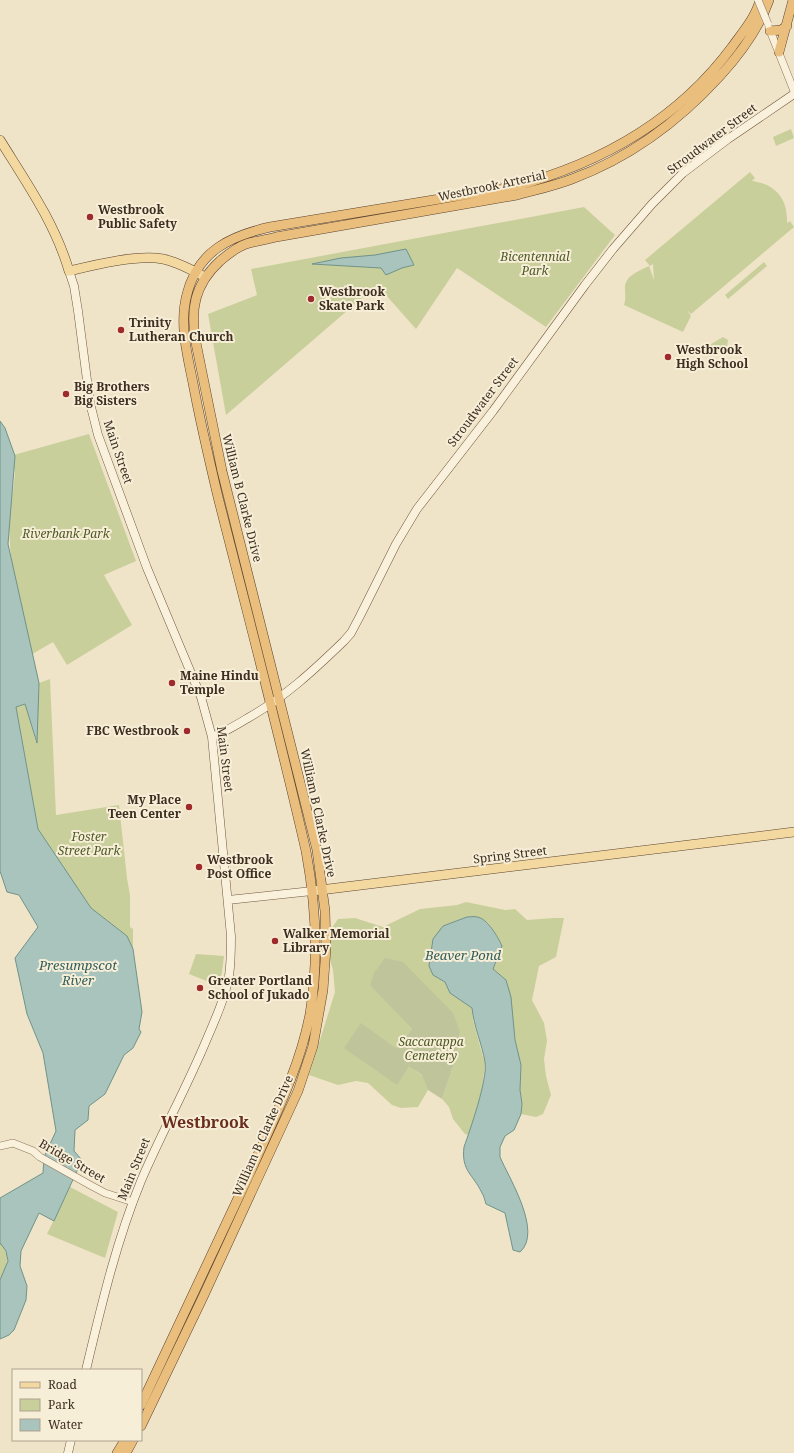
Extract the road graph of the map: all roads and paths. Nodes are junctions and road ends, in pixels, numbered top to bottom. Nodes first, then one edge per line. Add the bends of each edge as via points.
1 (759, 0) edge
2 (769, 0) edge
3 (793, 0) edge
4 (786, 26) junction
5 (769, 27) junction
6 (779, 52) junction
7 (794, 92) edge
8 (0, 140) edge
9 (69, 271) junction
10 (196, 272) junction
11 (205, 277) junction
12 (279, 698) junction
13 (270, 704) junction
14 (212, 737) junction
15 (794, 832) edge
16 (322, 890) junction
17 (312, 891) junction
18 (228, 900) junction
19 (0, 1146) edge
20 (133, 1202) junction
21 (86, 1369) edge
22 (142, 1403) edge
23 (142, 1424) edge
24 (71, 1441) edge
25 (124, 1441) edge
26 (132, 1441) edge
27 (68, 1453) edge
28 (118, 1453) edge
29 (126, 1453) edge

1 - 5 street, bridge
1 - 10 highway, Westbrook Arterial via 738,39 696,88 643,131 591,160 512,187 250,232 232,238 216,248
2 - 11 highway, Westbrook Arterial via 754,32 734,60 702,96 675,120 634,149 593,170 554,185 517,195 245,244 226,256
3 - 4 highway
4 - 5 highway via 777,31
4 - 6 highway
5 - 6 street
6 - 7 street
7 - 12 main road, Stroudwater Street via 683,173 613,249 417,509 403,530 351,633 312,671
8 - 9 main road, Main Street via 46,216 60,244
9 - 10 main road via 148,258 163,259
9 - 14 main road, Main Street via 74,286 90,403 98,435 147,568 201,697
10 - 11 main road
10 - 13 highway, William B Clarke Drive via 187,292 184,307 185,340 202,430
11 - 12 highway, William B Clarke Drive via 193,310 193,327 222,471
12 - 13 main road, Stroudwater Street
12 - 16 highway, William B Clarke Drive via 317,850
13 - 14 main road, Stroudwater Street
13 - 17 highway, William B Clarke Drive via 306,851
14 - 18 main road, Main Street
15 - 16 main road, Spring Street
16 - 17 main road, Spring Street
16 - 23 highway, William B Clarke Drive via 326,948 324,990 317,1031 301,1083
17 - 18 main road, Spring Street
17 - 22 highway, William B Clarke Drive via 316,953 313,993 297,1062 274,1119
18 - 20 main road, Main Street via 231,957 229,976 219,1010
19 - 20 street, Bridge Street via 13,1143 33,1151 75,1178
20 - 21 main road, Main Street via 111,1271
24 - 27 main road
25 - 28 highway
26 - 29 highway

